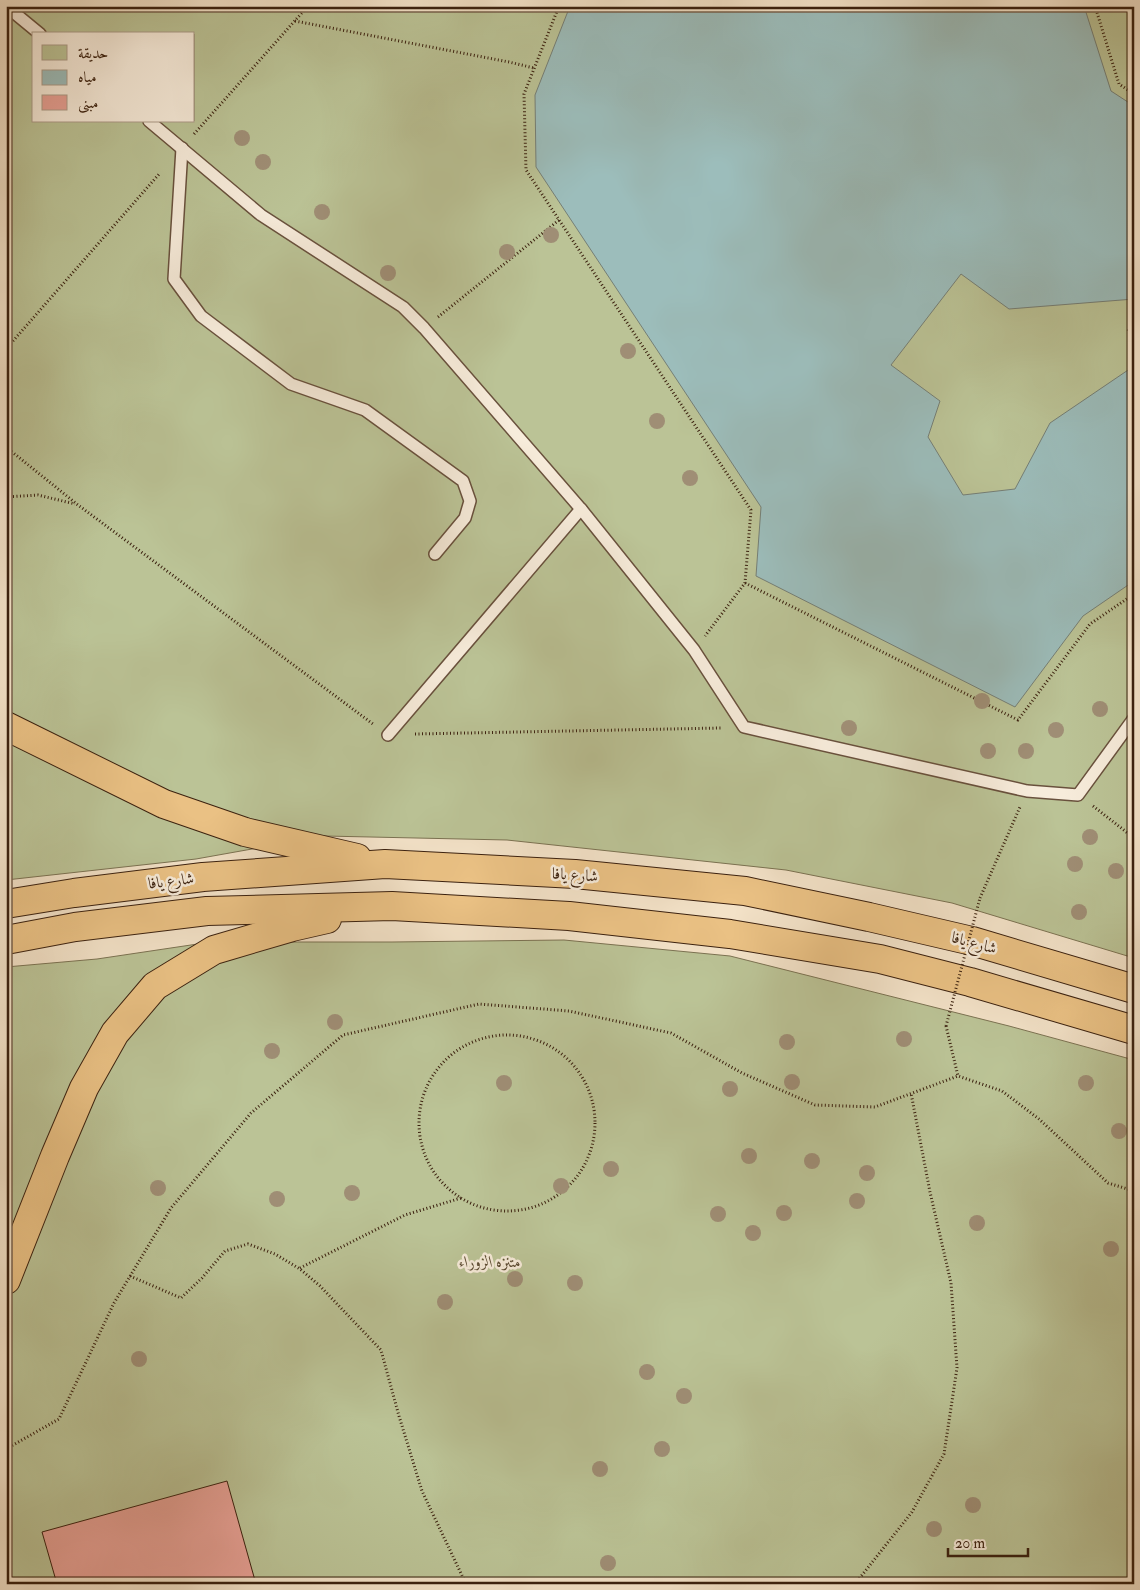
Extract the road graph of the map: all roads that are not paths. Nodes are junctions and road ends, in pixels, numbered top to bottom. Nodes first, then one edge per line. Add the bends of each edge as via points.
1 (6, 6) edge
2 (38, 32) edge
3 (150, 122) edge
4 (182, 148) junction
5 (581, 510) junction
6 (435, 554) dead end
7 (1134, 718) edge
8 (6, 726) edge
9 (388, 735) road end
10 (385, 864) junction
11 (6, 904) edge
12 (392, 906) junction
13 (6, 940) edge
14 (1134, 989) edge
15 (1134, 1030) edge
16 (6, 1280) edge

1 - 2 lane
3 - 4 lane
4 - 5 lane via 261,215 403,307
4 - 6 lane via 174,279 200,316 291,384 365,410 463,481 470,501 465,518
5 - 7 lane via 694,650 744,727 1027,791 1078,795
5 - 9 lane
8 - 10 highway via 164,804 245,832
10 - 11 highway, شارع يافا via 203,877
10 - 14 highway, شارع يافا via 575,874 746,891 972,942
12 - 13 highway, شارع يافا via 207,911 75,927
12 - 15 highway, شارع يافا via 578,917 730,934 880,959
12 - 16 highway via 292,927 214,950 155,986 115,1033 84,1088

